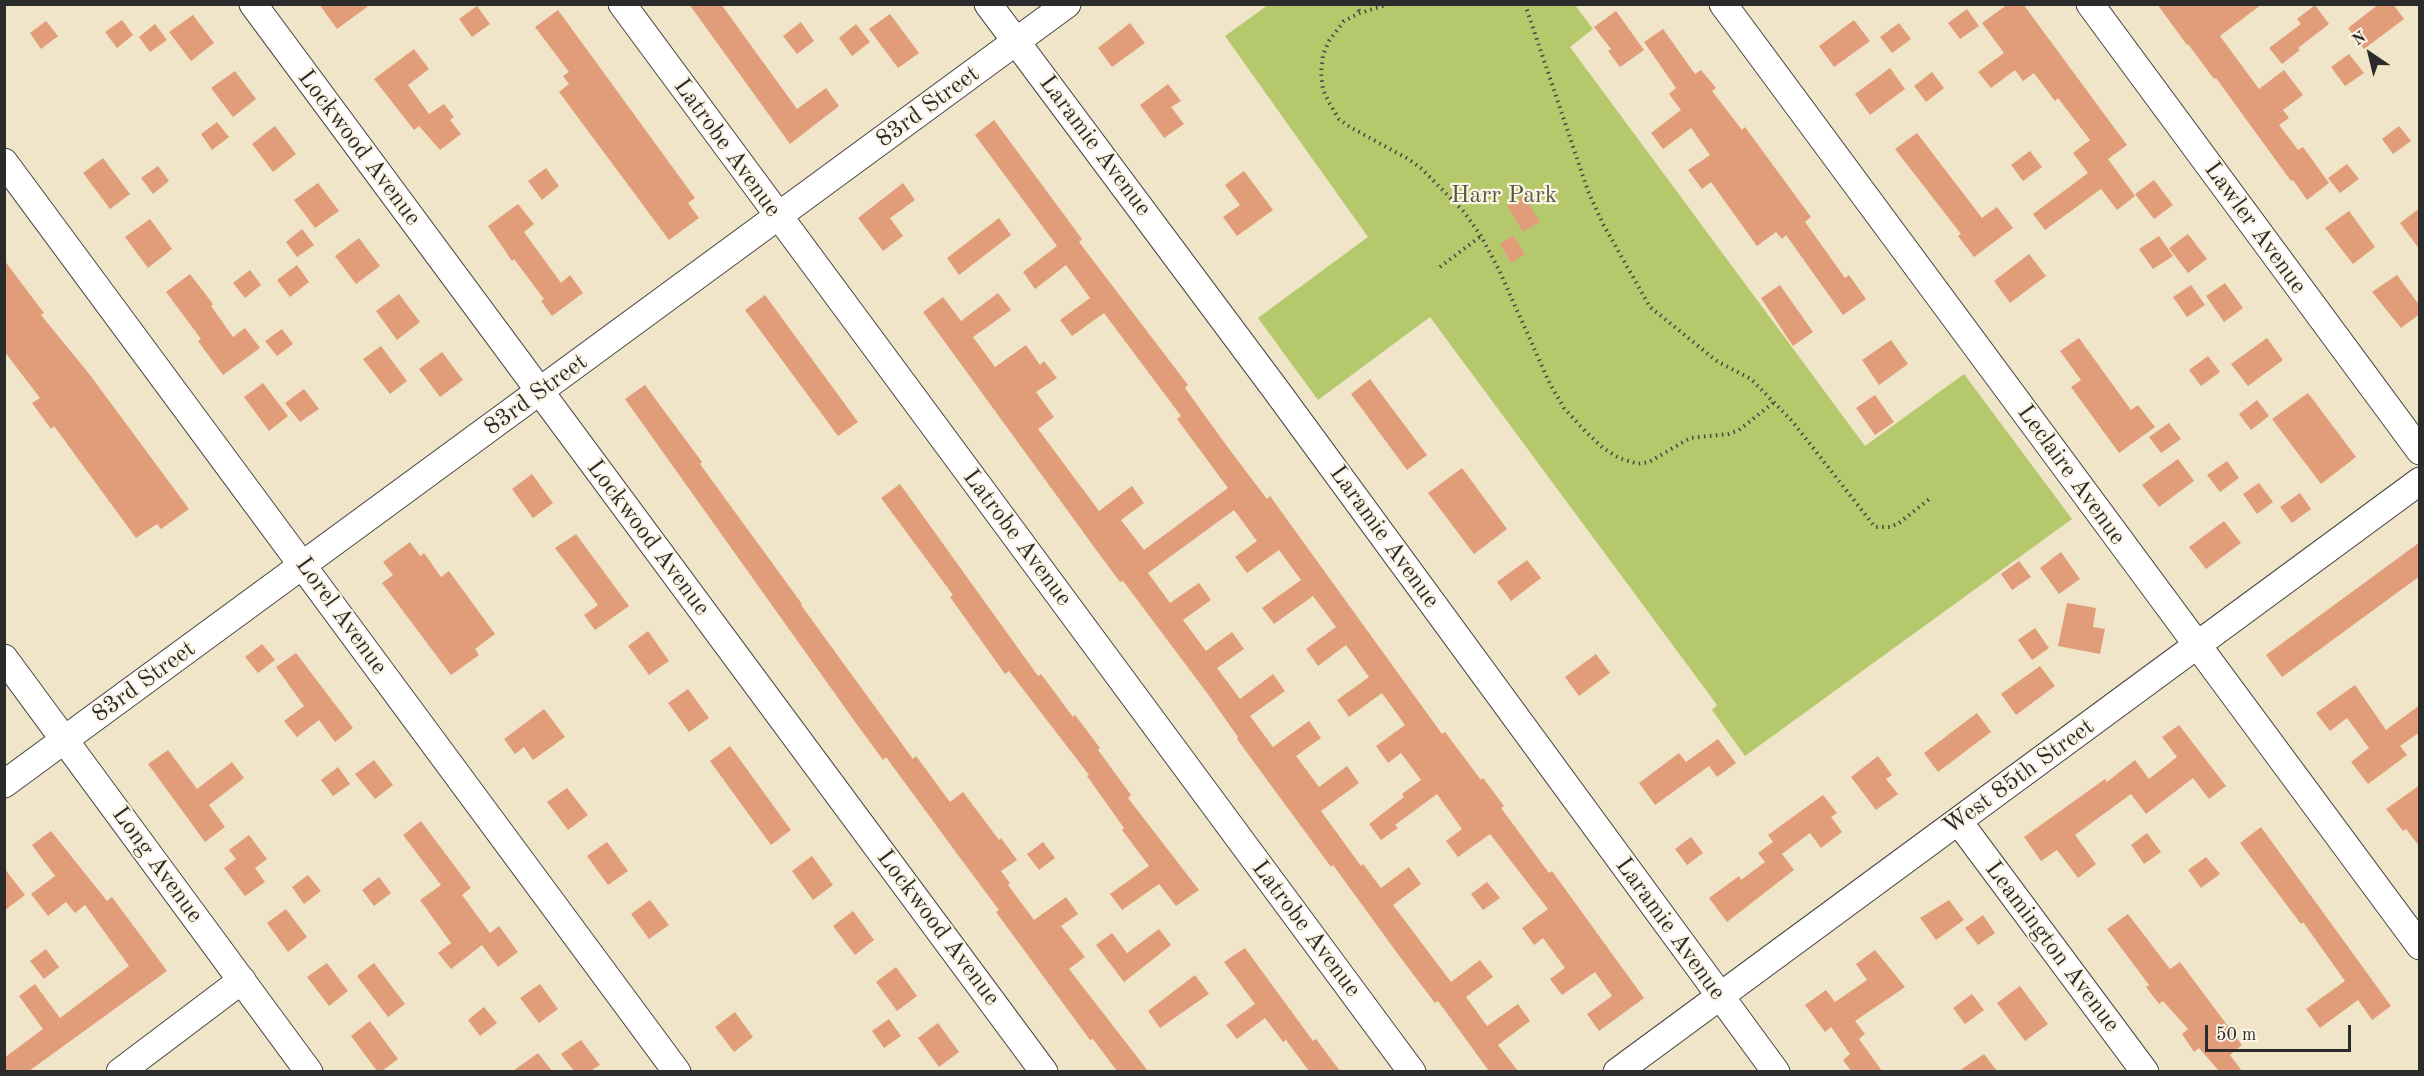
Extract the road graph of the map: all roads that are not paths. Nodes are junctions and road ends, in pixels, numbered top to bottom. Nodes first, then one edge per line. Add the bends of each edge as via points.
1 (253, 4) edge
2 (622, 4) edge
3 (988, 4) edge
4 (1067, 4) edge
5 (1723, 4) edge
6 (2090, 4) edge
7 (1017, 41) junction
8 (4, 162) edge
9 (778, 217) junction
10 (540, 392) junction
11 (2420, 451) edge
12 (2420, 481) edge
13 (303, 565) junction
14 (2197, 646) junction
15 (4, 658) edge
16 (65, 740) junction
17 (4, 784) edge
18 (1959, 822) junction
19 (2420, 946) edge
20 (242, 980) junction
21 (1719, 996) junction
22 (120, 1071) edge
23 (309, 1071) edge
24 (677, 1071) edge
25 (1044, 1071) edge
26 (1412, 1071) edge
27 (1617, 1071) edge
28 (1776, 1071) edge
29 (2145, 1071) edge

1 - 10 street, Lockwood Avenue
2 - 9 street, Latrobe Avenue
3 - 7 street, Laramie Avenue
4 - 7 street, 83rd Street
5 - 14 street, Leclaire Avenue
6 - 11 street, Lawler Avenue
7 - 9 street, 83rd Street
7 - 21 street, Laramie Avenue
8 - 13 street, Lorel Avenue
9 - 10 street, 83rd Street
9 - 26 street, Latrobe Avenue
10 - 13 street, 83rd Street
10 - 25 street, Lockwood Avenue
12 - 14 street, West 85th Street
13 - 16 street, 83rd Street
13 - 24 street, Lorel Avenue
14 - 18 street, West 85th Street
14 - 19 street, Leclaire Avenue
15 - 16 street, Long Avenue
16 - 17 street, 83rd Street
16 - 20 street, Long Avenue
18 - 21 street, West 85th Street
18 - 29 street, Leamington Avenue
20 - 22 street
20 - 23 street, Long Avenue
21 - 27 street, West 85th Street
21 - 28 street, Laramie Avenue

